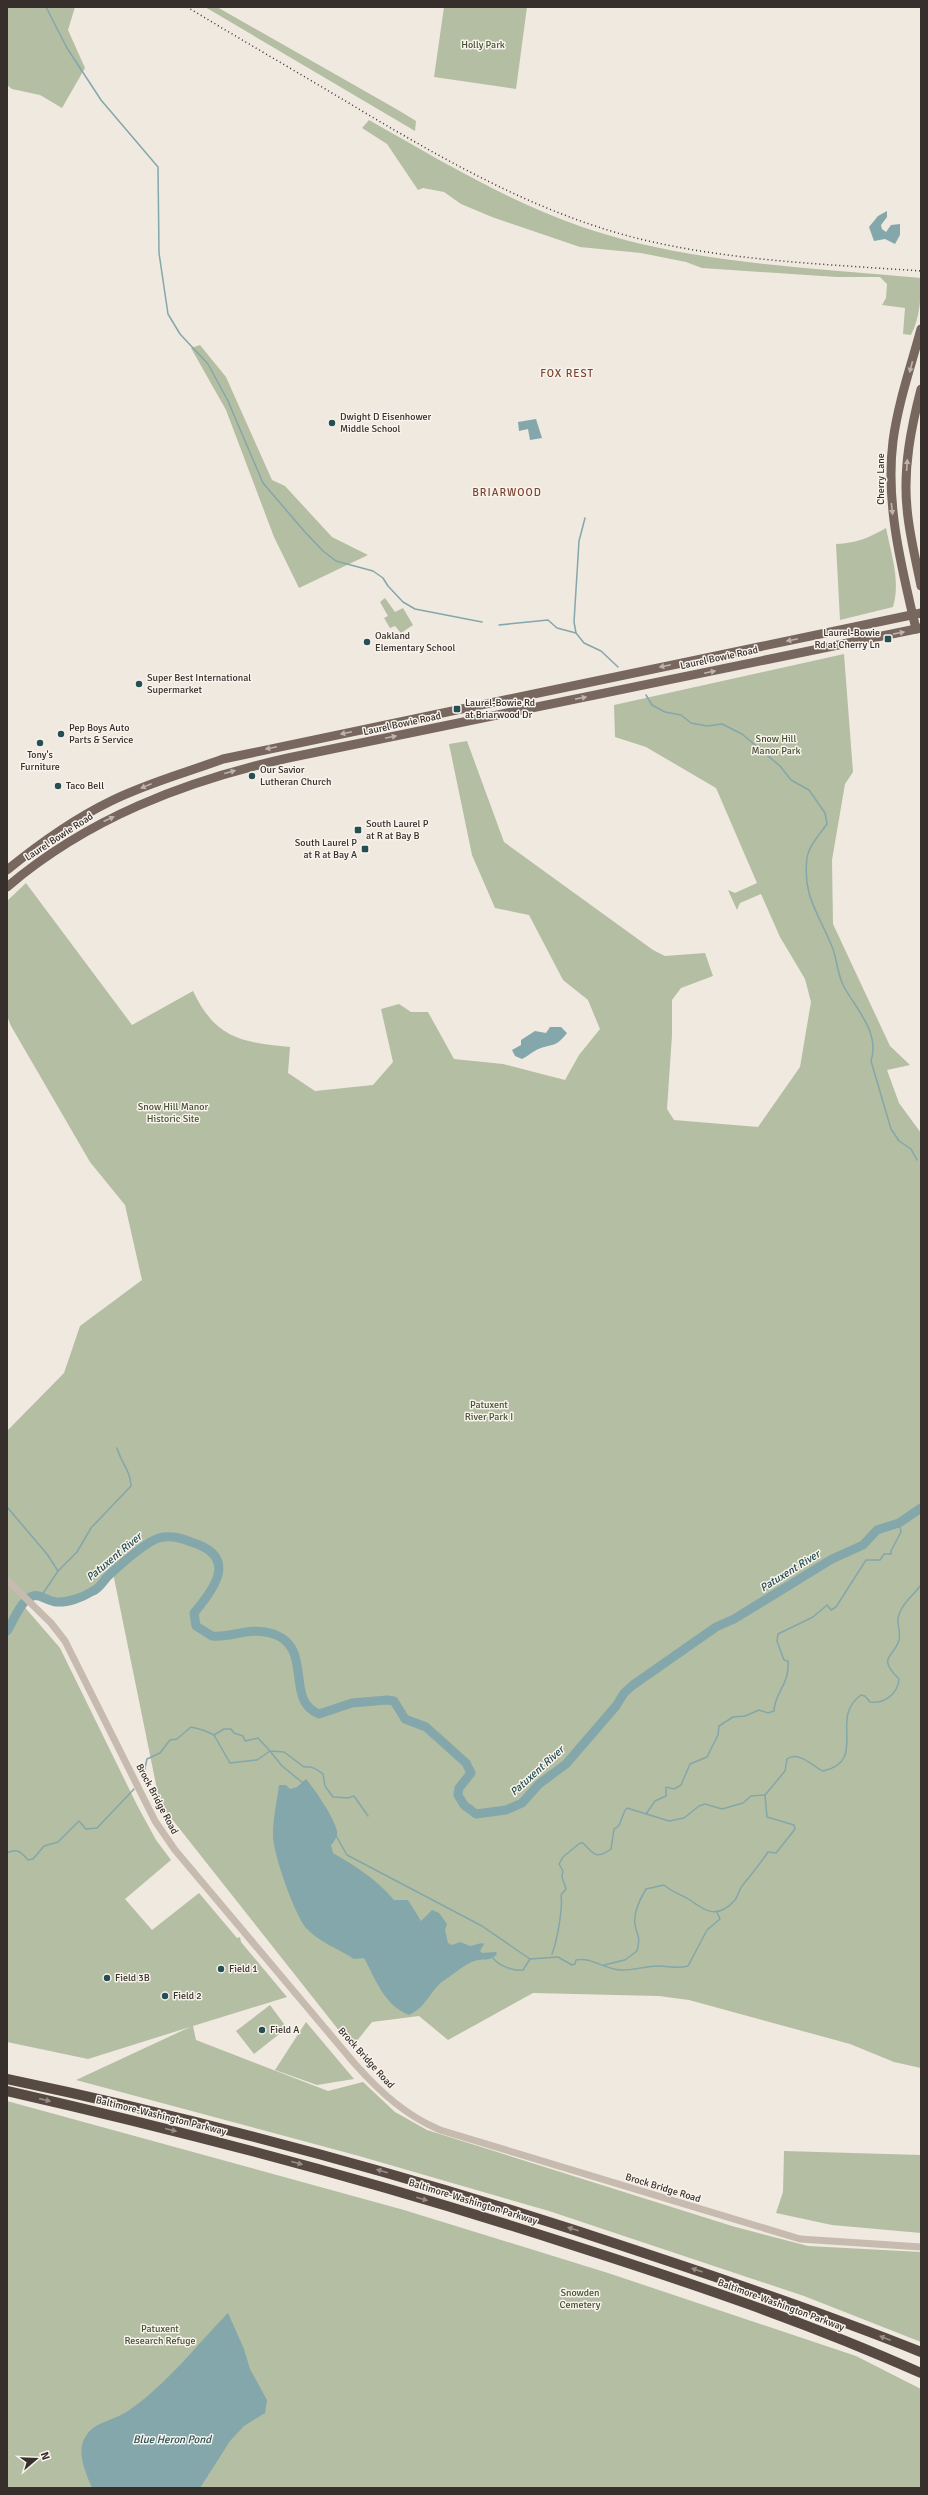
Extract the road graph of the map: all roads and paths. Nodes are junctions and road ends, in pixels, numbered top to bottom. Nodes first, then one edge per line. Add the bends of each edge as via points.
1 (921, 329) edge
2 (921, 389) edge
3 (921, 586) edge
4 (917, 614) edge
5 (918, 629) edge
6 (7, 870) edge
7 (7, 887) edge
8 (7, 1580) edge
9 (7, 2079) edge
10 (7, 2091) edge
11 (921, 2247) edge
12 (921, 2352) edge
13 (921, 2373) edge

1 -> 4 main road, Cherry Lane via 895,432 892,464 892,507
3 -> 2 main road via 906,494 909,443
4 - 5 main road, Cherry Lane
4 -> 6 main road, Laurel Bowie Road via 223,759 155,782 110,801 36,846
7 -> 5 main road, Laurel Bowie Road via 52,853 90,829 163,794 218,775 288,758
8 - 11 street, Brock Bridge Road via 58,1630 74,1655 165,1837 355,2064 403,2110 440,2130 800,2239
12 -> 9 highway, Baltimore-Washington Parkway via 692,2268 445,2190 210,2126
10 -> 13 highway, Baltimore-Washington Parkway via 259,2153 516,2227 776,2314

